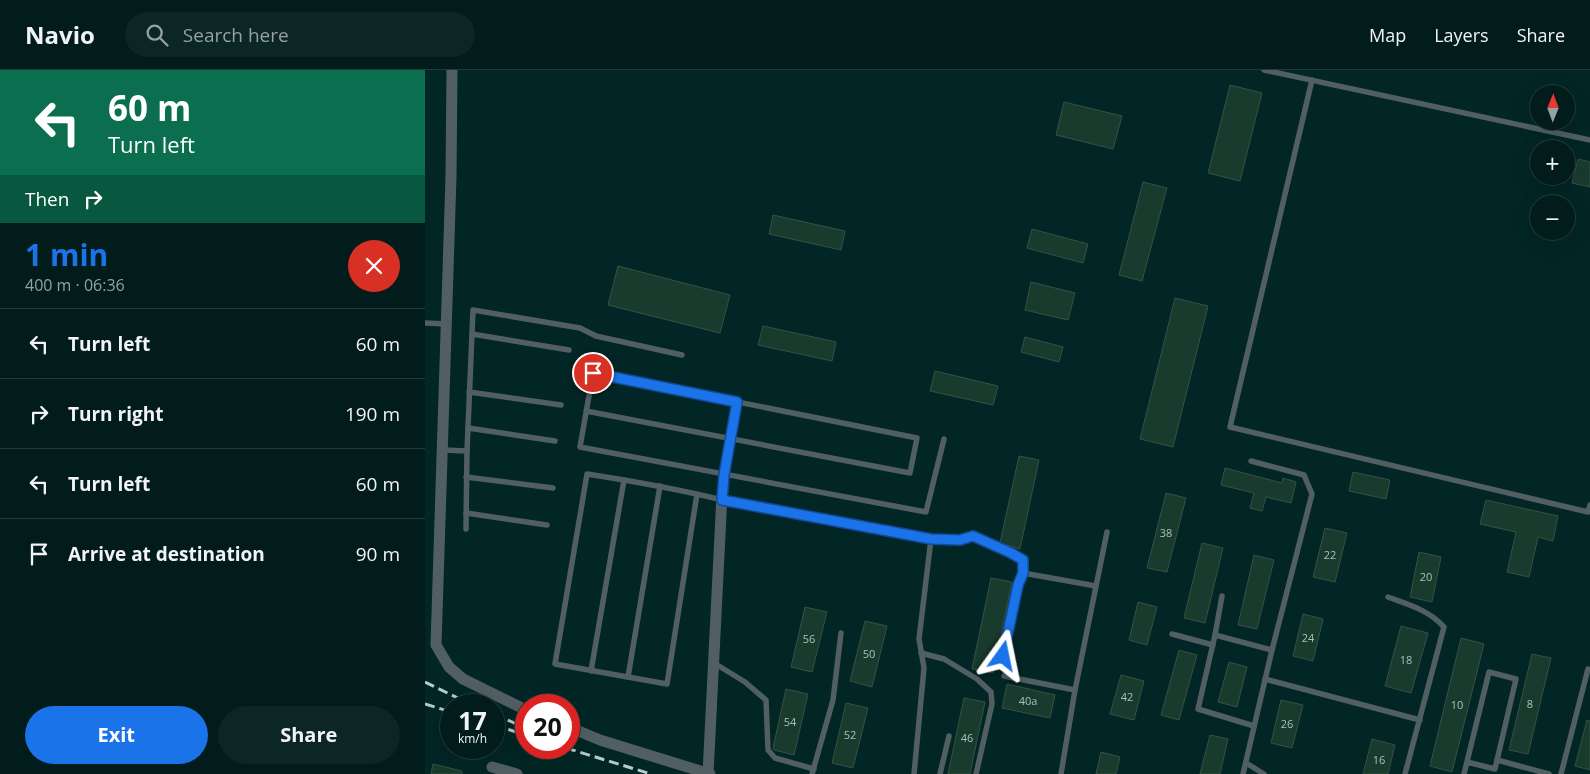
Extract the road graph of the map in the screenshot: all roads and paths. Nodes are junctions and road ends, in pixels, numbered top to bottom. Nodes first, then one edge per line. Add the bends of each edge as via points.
1 (452, 70) edge
2 (1264, 70) edge
3 (1312, 80) junction
4 (1590, 140) edge
5 (425, 323) edge
6 (447, 324) junction
7 (472, 334) junction
8 (569, 350) dead end
9 (682, 355) dead end
10 (469, 392) junction
11 (737, 402) junction
12 (561, 405) dead end
13 (586, 411) junction
14 (468, 428) junction
15 (731, 439) junction
16 (944, 439) dead end
17 (555, 441) dead end
18 (443, 450) junction
19 (467, 451) junction
20 (1251, 462) dead end
21 (724, 475) junction
22 (466, 478) junction
23 (624, 480) junction
24 (660, 486) junction
25 (553, 488) dead end
26 (697, 494) junction
27 (722, 497) junction
28 (1590, 506) edge
29 (466, 514) junction
30 (547, 524) dead end
31 (466, 529) dead end
32 (1107, 532) dead end
33 (931, 539) junction
34 (1023, 573) junction
35 (1096, 586) junction
36 (1222, 596) dead end
37 (1388, 597) dead end
38 (841, 634) dead end
39 (1172, 634) dead end
40 (1215, 636) junction
41 (1213, 645) junction
42 (1272, 650) junction
43 (921, 653) junction
44 (1003, 656) dead end
45 (714, 663) junction
46 (1588, 669) dead end
47 (591, 671) junction
48 (1004, 676) dead end
49 (628, 678) junction
50 (1265, 679) junction
51 (1075, 690) junction
52 (515, 705) edge
53 (1420, 720) junction
54 (1254, 726) junction
55 (580, 732) edge
56 (949, 736) dead end
57 (1497, 760) junction
58 (1246, 762) junction
59 (1467, 762) junction
60 (492, 767) dead end
61 (813, 772) edge
62 (517, 774) edge
63 (709, 774) edge
64 (914, 774) edge
65 (940, 774) edge
66 (976, 774) edge
67 (1061, 774) edge
68 (1243, 774) edge
69 (1264, 774) edge
70 (1405, 774) edge
71 (1464, 774) edge
72 (1549, 774) edge
73 (1561, 774) edge

1 - 6 street
2 - 3 lane
3 - 4 lane
3 - 28 lane via 1230,427 1588,512
5 - 6 lane
6 - 18 street
7 - 8 lane
7 - 9 lane via 473,310 580,328 596,336
7 - 10 lane
10 - 12 lane
10 - 14 lane
11 - 13 lane via 593,373
11 - 15 lane
11 - 15 lane via 917,438 910,473
13 - 15 lane
13 - 21 lane via 580,447
14 - 17 lane
14 - 19 lane
15 - 21 lane
16 - 21 lane via 926,512
18 - 19 lane
18 - 52 street via 436,645 449,667 463,679
19 - 22 lane
20 - 42 lane via 1304,476 1312,494
21 - 27 lane
22 - 25 lane
22 - 29 lane
23 - 24 lane
23 - 47 lane
23 - 47 lane via 587,474 555,664
24 - 26 lane
24 - 49 lane
26 - 27 lane
26 - 49 lane via 667,684
27 - 33 lane
27 - 45 street
29 - 30 lane
29 - 31 lane
32 - 35 lane
33 - 34 lane via 960,540 973,536 1023,560
33 - 43 lane via 919,639
34 - 35 lane
34 - 44 lane
35 - 51 lane
36 - 40 lane
37 - 53 lane via 1422,610 1444,627
38 - 61 lane via 833,700
39 - 41 lane
40 - 41 lane
40 - 42 lane
41 - 54 lane via 1198,709
42 - 50 lane
43 - 64 lane via 924,668
43 - 66 lane via 944,659 977,679 991,692 992,704
45 - 61 lane via 766,700 768,750 775,758
45 - 63 street
46 - 73 lane
47 - 49 lane
48 - 51 lane
50 - 53 lane
50 - 54 lane
51 - 67 lane
53 - 70 lane
54 - 58 lane
55 - 63 street
56 - 65 lane
57 - 59 lane via 1495,769
57 - 59 lane via 1516,679 1489,672
57 - 72 lane
58 - 68 lane
58 - 69 lane
59 - 71 lane
60 - 62 street

